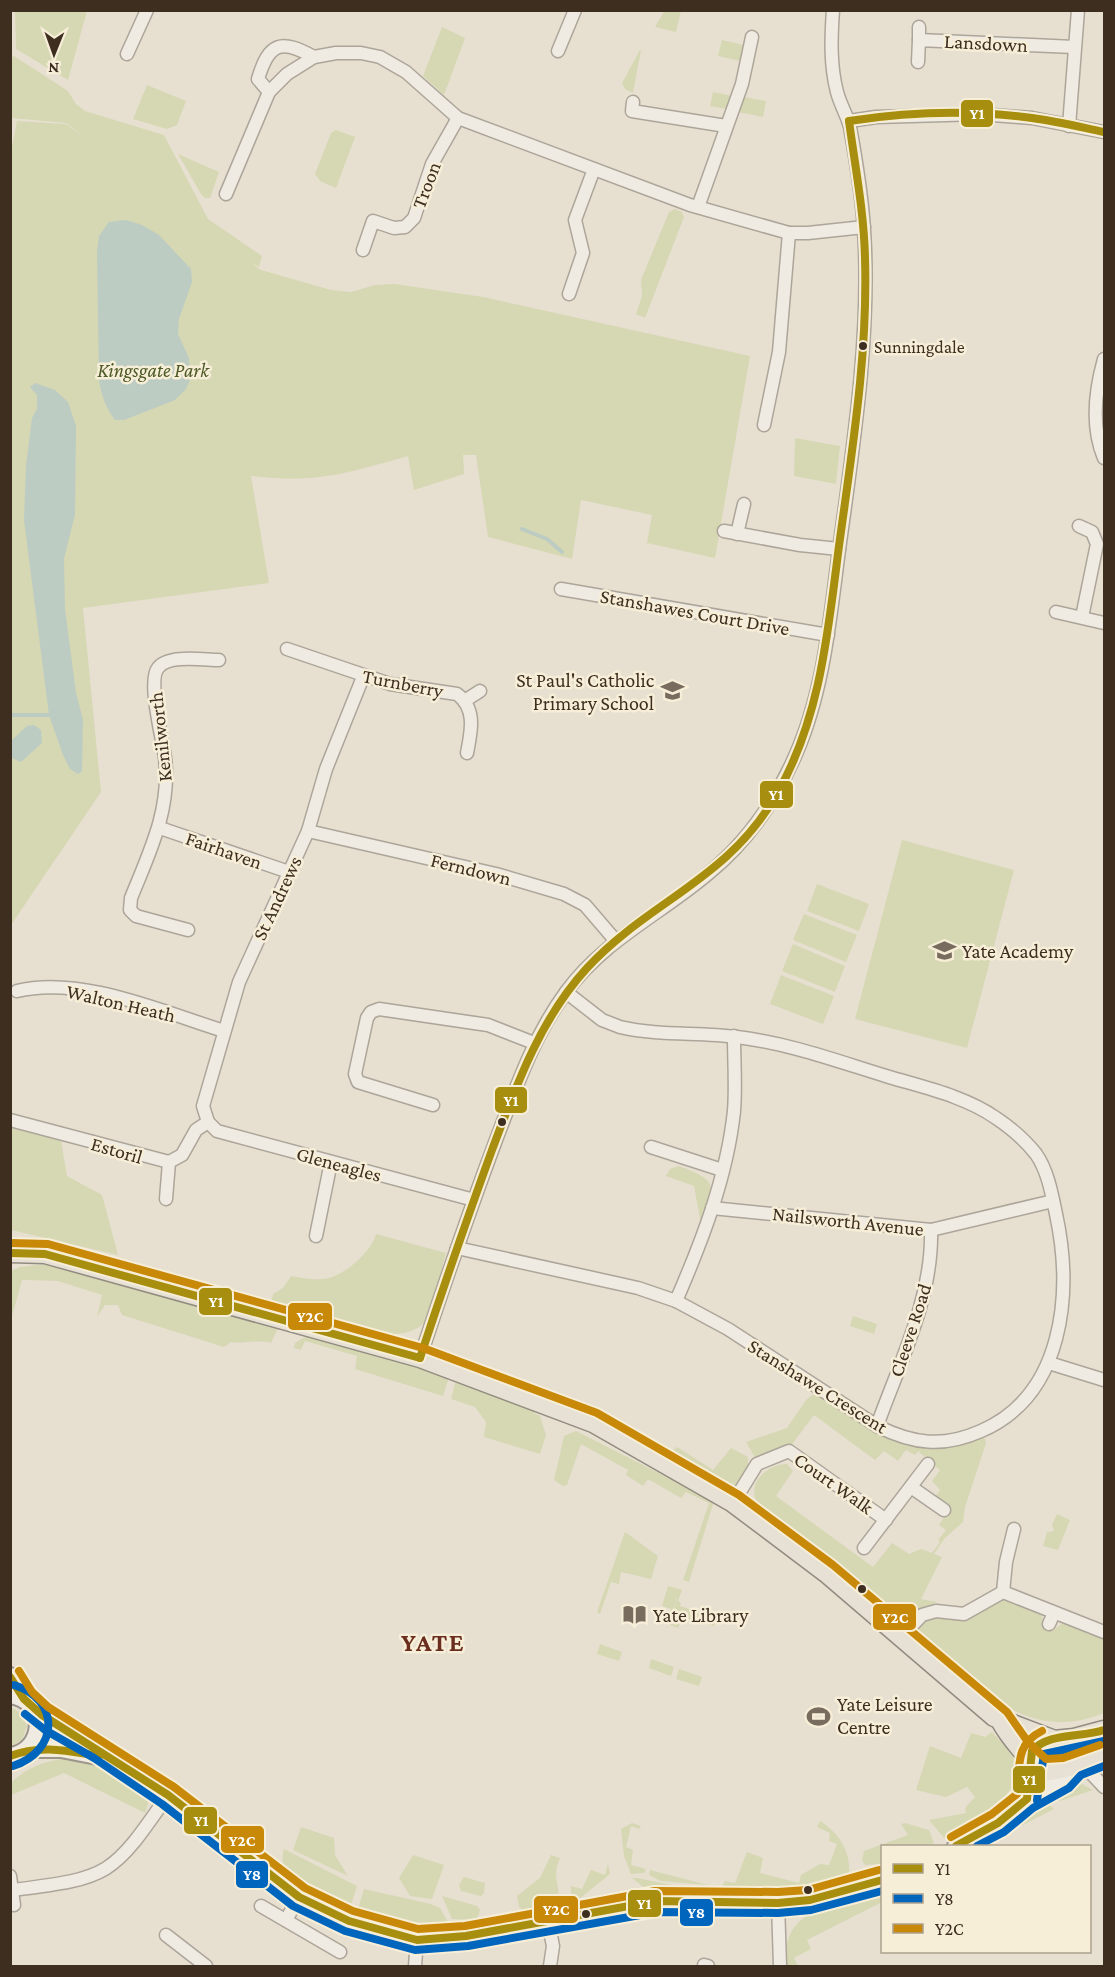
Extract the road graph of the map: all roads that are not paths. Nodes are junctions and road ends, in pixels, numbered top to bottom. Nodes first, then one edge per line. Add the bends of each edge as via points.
1 (147, 10) edge
2 (575, 10) edge
3 (833, 10) edge
4 (1078, 10) edge
5 (919, 27) dead end
6 (752, 37) dead end
7 (919, 40) junction
8 (1074, 47) junction
9 (558, 51) dead end
10 (127, 54) dead end
11 (314, 57) junction
12 (918, 62) dead end
13 (269, 92) junction
14 (633, 102) dead end
15 (458, 118) junction
16 (849, 122) junction
17 (726, 126) junction
18 (1069, 126) junction
19 (1104, 132) edge
20 (594, 169) junction
21 (226, 194) dead end
22 (698, 207) junction
23 (864, 227) junction
24 (789, 232) junction
25 (363, 250) dead end
26 (569, 294) dead end
27 (1104, 359) edge
28 (764, 425) dead end
29 (1104, 458) edge
30 (744, 504) dead end
31 (1079, 526) dead end
32 (839, 549) junction
33 (561, 589) dead end
34 (1056, 612) dead end
35 (1082, 618) junction
36 (1104, 623) edge
37 (828, 635) junction
38 (287, 649) dead end
39 (219, 660) dead end
40 (363, 677) junction
41 (480, 692) dead end
42 (466, 700) junction
43 (467, 753) dead end
44 (160, 828) junction
45 (308, 831) junction
46 (289, 872) junction
47 (188, 930) dead end
48 (615, 940) junction
49 (17, 991) dead end
50 (566, 992) junction
51 (224, 1031) junction
52 (734, 1036) junction
53 (534, 1043) junction
54 (433, 1105) dead end
55 (10, 1120) edge
56 (208, 1122) junction
57 (651, 1147) dead end
58 (169, 1162) junction
59 (331, 1162) junction
60 (722, 1170) junction
61 (166, 1199) dead end
62 (474, 1200) junction
63 (1053, 1201) junction
64 (712, 1208) junction
65 (930, 1230) junction
66 (316, 1236) dead end
67 (457, 1248) junction
68 (10, 1253) edge
69 (676, 1301) junction
70 (420, 1358) junction
71 (1049, 1363) junction
72 (1104, 1380) edge
73 (877, 1426) junction
74 (928, 1464) dead end
75 (911, 1486) junction
76 (733, 1503) junction
77 (944, 1510) dead end
78 (886, 1520) junction
79 (1014, 1529) dead end
80 (864, 1548) dead end
81 (1003, 1592) junction
82 (1104, 1632) edge
83 (901, 1637) junction
84 (10, 1676) edge
85 (22, 1700) edge
86 (1000, 1720) junction
87 (1104, 1730) edge
88 (1052, 1739) junction
89 (22, 1752) edge
90 (1104, 1755) edge
91 (113, 1759) junction
92 (1032, 1759) junction
93 (1075, 1766) junction
94 (10, 1767) edge
95 (1104, 1787) edge
96 (168, 1795) junction
97 (1027, 1799) junction
98 (958, 1845) edge
99 (10, 1876) edge
100 (881, 1880) edge
101 (12, 1890) junction
102 (299, 1897) junction
103 (778, 1903) junction
104 (14, 1905) dead end
105 (261, 1906) dead end
106 (286, 1920) junction
107 (548, 1921) junction
108 (166, 1935) dead end
109 (417, 1940) junction
110 (340, 1952) dead end
111 (206, 1966) edge
112 (415, 1966) edge
113 (550, 1966) edge
114 (780, 1966) edge

1 - 10 street
2 - 9 street
3 - 16 street via 831,65
4 - 8 street
5 - 7 street
6 - 17 street via 742,84
7 - 8 street, Lansdown
7 - 12 street, Lansdown
8 - 18 street
11 - 13 street via 287,74
11 - 13 street via 285,45 270,52 258,79
11 - 15 street via 361,53 380,57 406,72
13 - 21 street
14 - 17 street via 632,111
15 - 20 street
15 - 25 street, Troon via 432,164 414,218 405,227 394,228 373,221
16 - 18 street via 876,117 980,114
16 - 23 street
17 - 22 street
18 - 19 street
20 - 22 street
20 - 26 street via 575,220 583,253
22 - 24 street
23 - 24 street
23 - 32 street via 861,353
24 - 28 street via 779,352
27 - 29 street via 1096,429
30 - 32 street via 730,533
31 - 35 street via 1092,532 1097,544
32 - 37 street
33 - 37 street, Stanshawes Court Drive
34 - 35 street
35 - 36 street
37 - 48 street via 814,705 798,751 762,818 708,874
38 - 40 street, Turnberry
39 - 44 street, Kenilworth via 168,660 155,675 167,780
40 - 42 street, Turnberry via 417,690 457,694
40 - 45 street, St Andrews via 326,769
41 - 42 street
42 - 43 street, Turnberry via 472,722
44 - 46 street, Fairhaven
44 - 47 street, Kenilworth via 131,898 130,910 136,916
45 - 46 street, St Andrews
45 - 48 street, Ferndown via 496,874 564,894 585,905
46 - 51 street, St Andrews via 242,974
48 - 50 street
49 - 51 street, Walton Heath via 69,988 126,1000
50 - 52 street, Stanshawe Crescent via 602,1020 620,1027
50 - 53 street
51 - 56 street, St Andrews via 203,1106
52 - 60 street via 734,1110
52 - 63 street, Stanshawe Crescent via 773,1041 960,1099 994,1116 1037,1156
53 - 54 street via 488,1025 379,1009 371,1012 356,1074 358,1082
53 - 62 street
55 - 58 street, Estoril
56 - 58 street, Estoril via 196,1130 182,1155
56 - 59 street, Gleneagles via 218,1131
57 - 60 street
58 - 61 street
59 - 62 street, Gleneagles
59 - 66 street
60 - 64 street
62 - 67 street
63 - 65 street, Nailsworth Avenue
63 - 71 street, Stanshawe Crescent via 1063,1261 1060,1310
64 - 65 street, Nailsworth Avenue
64 - 69 street
65 - 73 street, Cleeve Road via 929,1271
67 - 69 street, Stanshawe Crescent via 638,1288
67 - 70 street
68 - 70 main road via 45,1254
69 - 73 street, Stanshawe Crescent via 728,1329
70 - 76 main road via 593,1423
71 - 72 street
71 - 73 street, Stanshawe Crescent via 1035,1389 1017,1410 976,1433 958,1439 921,1442
74 - 75 street, Court Walk
75 - 77 street
75 - 78 street, Court Walk
76 - 78 street, Court Walk via 757,1464 789,1451
76 - 83 main road via 826,1573
78 - 80 street, Court Walk
79 - 81 street
81 - 82 street via 1052,1618
81 - 83 street via 964,1614 936,1611 922,1615
83 - 86 main road
84 - 85 main road
85 - 89 main road via 39,1724 38,1734
85 - 91 main road
86 - 88 main road
86 - 92 main road
87 - 88 main road
88 - 92 main road via 1035,1746
89 - 91 main road via 61,1749
89 - 94 main road
90 - 93 main road
91 - 96 main road
92 - 93 main road via 1046,1771
92 - 97 main road
93 - 95 street via 1089,1771
93 - 97 main road via 1063,1779
96 - 101 street via 130,1850 105,1871 75,1882
96 - 102 main road
97 - 98 main road via 998,1823
99 - 101 street
100 - 103 main road via 830,1896
101 - 104 street
102 - 106 street
102 - 109 main road via 349,1921
103 - 107 main road via 656,1901
103 - 114 street
105 - 106 street
106 - 110 street
107 - 109 main road via 466,1936
107 - 113 street via 553,1946
108 - 111 street
109 - 112 street

